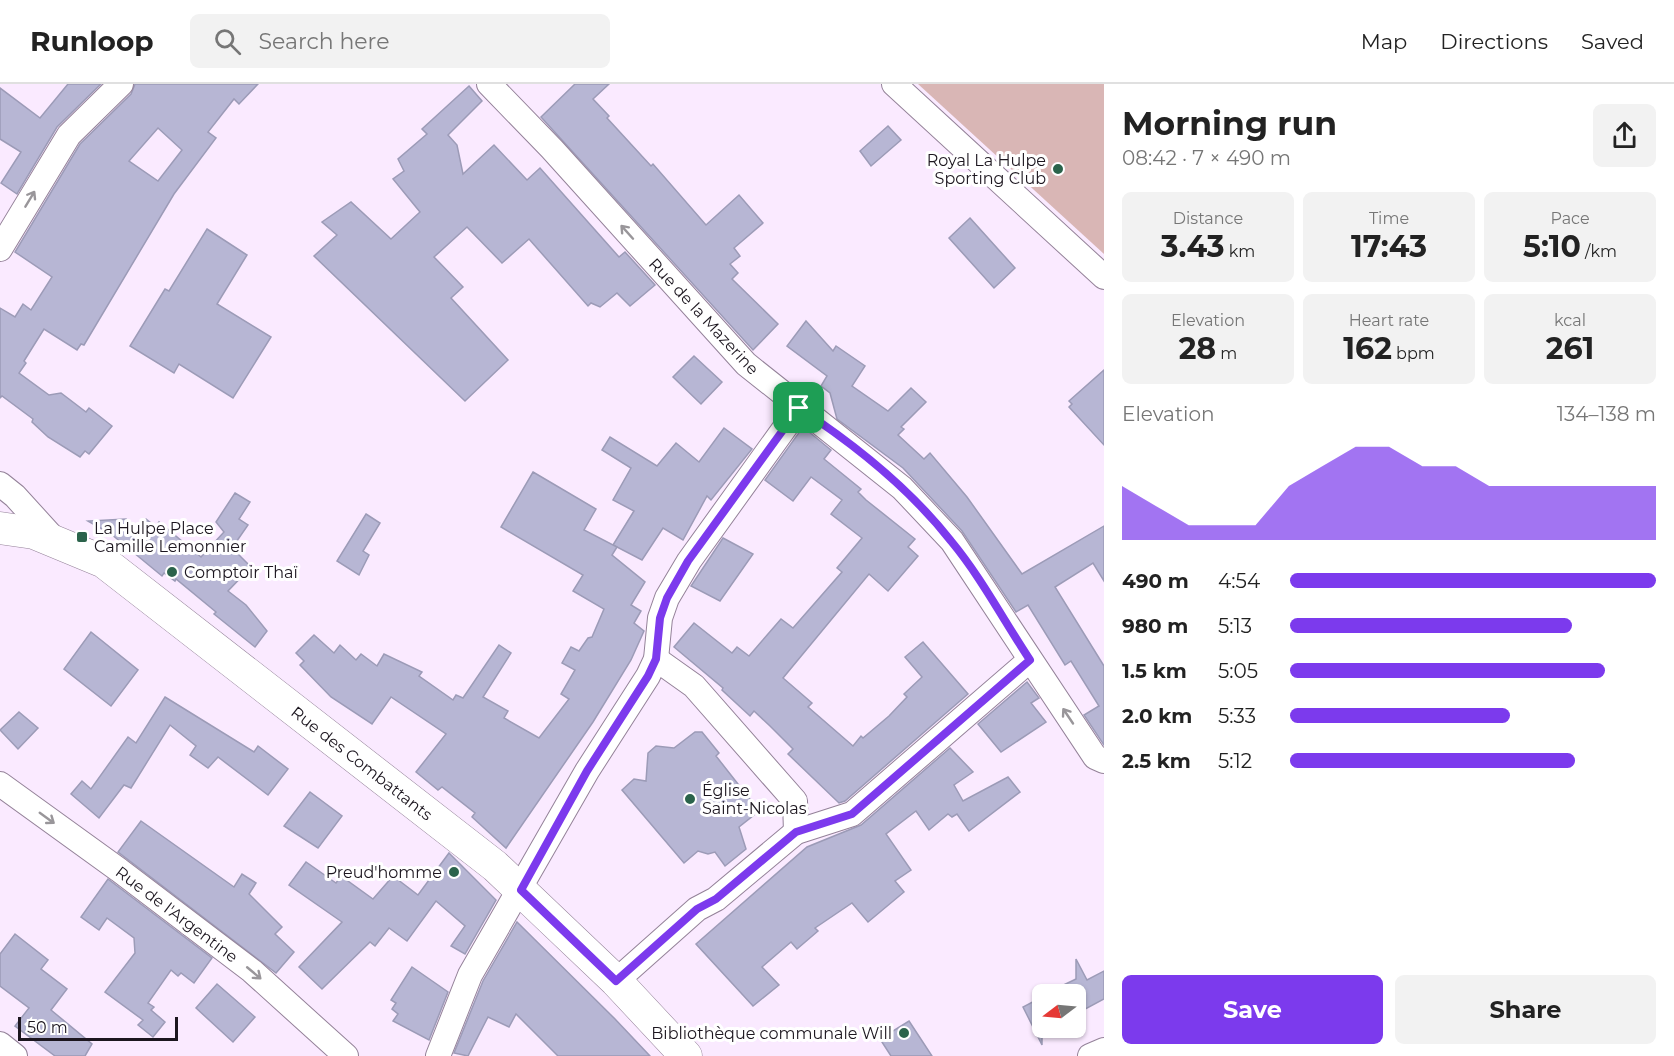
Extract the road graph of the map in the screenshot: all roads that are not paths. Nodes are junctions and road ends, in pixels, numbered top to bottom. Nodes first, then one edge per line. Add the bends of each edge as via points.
1 (121, 84) edge
2 (489, 84) edge
3 (894, 84) edge
4 (0, 249) edge
5 (1104, 277) edge
6 (799, 408) junction
7 (0, 484) edge
8 (0, 528) edge
9 (56, 542) junction
10 (656, 659) junction
11 (1030, 660) junction
12 (1104, 761) edge
13 (0, 784) edge
14 (796, 832) junction
15 (521, 890) junction
16 (616, 981) junction
17 (0, 1044) edge
18 (1104, 1050) edge
19 (15, 1056) edge
20 (346, 1056) edge
21 (438, 1056) edge
22 (686, 1056) edge
23 (1090, 1056) edge

4 -> 1 street via 69,135
6 -> 2 street, Rue de la Mazerine via 746,364
3 - 5 street
6 - 10 street via 688,561 660,618
6 - 11 street, Rue de la Mazerine via 902,488 952,541
7 - 9 street
8 - 9 main road, Rue des Combattants via 34,533
9 - 15 main road, Rue des Combattants via 104,562
10 - 14 street via 694,686 795,801
10 - 15 street via 587,771
12 -> 11 street, Rue de la Mazerine via 1095,757
11 - 14 street via 852,814
13 -> 20 street, Rue de l'Argentine via 252,971
14 - 16 street via 716,899 697,909
15 - 16 main road, Rue des Combattants
15 - 21 street via 470,975
16 - 22 main road, Rue des Combattants
17 - 19 street
18 - 23 street

